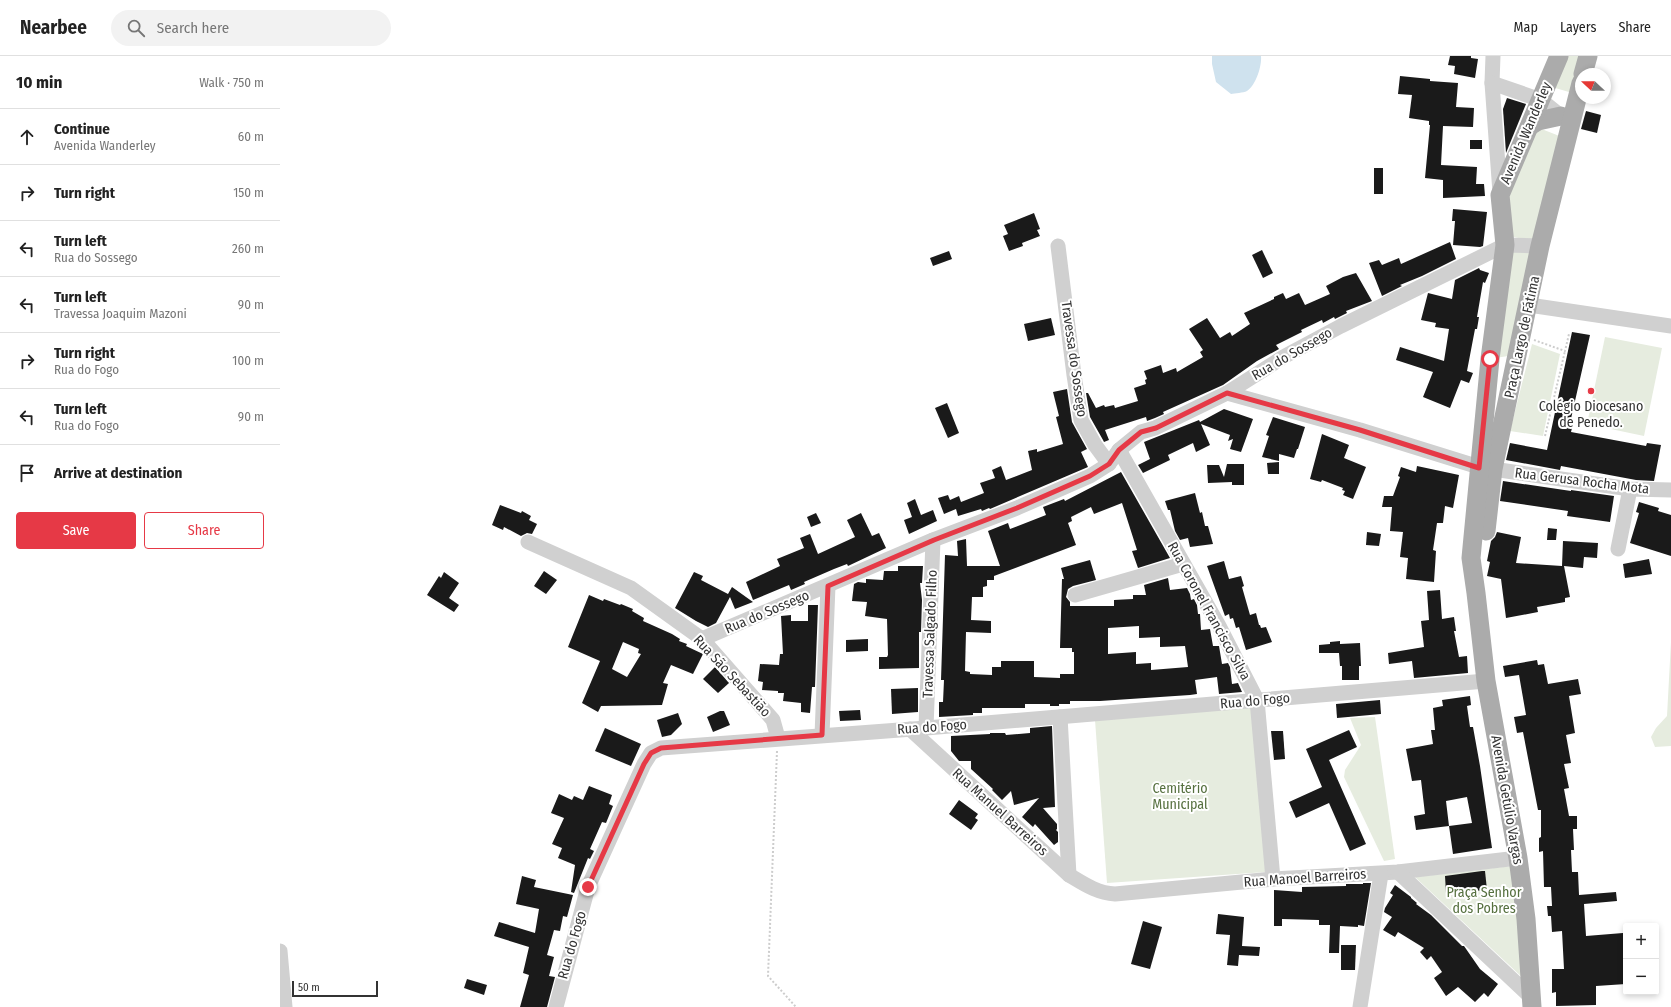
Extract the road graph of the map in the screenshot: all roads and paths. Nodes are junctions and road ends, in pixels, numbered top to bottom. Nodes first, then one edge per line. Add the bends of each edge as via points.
1 (1493, 56) edge
2 (1559, 56) edge
3 (1588, 56) edge
4 (1585, 68) edge
5 (1492, 83) junction
6 (1575, 98) edge
7 (1541, 100) junction
8 (1566, 120) junction
9 (1530, 126) junction
10 (1500, 194) junction
11 (1505, 245) junction
12 (1058, 246) dead end
13 (1540, 246) junction
14 (1529, 305) junction
15 (1671, 326) edge
16 (1569, 334) dead end
17 (1522, 336) junction
18 (1565, 351) junction
19 (1490, 359) junction
20 (1516, 364) junction
21 (1227, 393) junction
22 (1545, 436) dead end
23 (1119, 450) junction
24 (1109, 464) junction
25 (1486, 468) junction
26 (1630, 488) junction
27 (1671, 490) edge
28 (934, 540) junction
29 (528, 542) dead end
30 (1618, 549) dead end
31 (1183, 564) junction
32 (828, 586) junction
33 (1476, 593) joint
34 (1075, 595) dead end
35 (702, 640) junction
36 (1486, 682) junction
37 (1257, 700) junction
38 (1060, 717) junction
39 (926, 728) junction
40 (910, 729) junction
41 (822, 735) junction
42 (778, 738) junction
43 (1518, 858) junction
44 (1398, 872) junction
45 (1381, 874) junction
46 (1069, 875) junction
47 (1273, 879) junction
48 (1093, 889) joint
49 (280, 951) edge
50 (1532, 1003) edge
51 (285, 1007) edge
52 (556, 1007) edge
53 (796, 1007) edge
54 (1360, 1007) edge

1 - 5 street
2 - 7 main road, Avenida Wanderley
3 - 4 main road
5 - 7 street
5 - 10 street
6 - 8 main road, Praça Largo de Fátima
7 - 8 street
7 - 9 main road, Avenida Wanderley
8 - 9 main road via 1538,121
8 - 13 main road, Praça Largo de Fátima
9 - 10 main road, Avenida Wanderley
10 - 11 main road, Avenida Wanderley
11 - 13 street, Rua do Sossego
11 - 19 main road, Avenida Wanderley
11 - 21 street, Rua do Sossego via 1341,326 1285,356
12 - 24 street, Travessa do Sossego via 1080,414 1095,445
13 - 14 main road, Praça Largo de Fátima
14 - 15 street
14 - 17 main road, Praça Largo de Fátima
16 - 18 path
17 - 18 path
17 - 20 main road, Praça Largo de Fátima
18 - 22 path
19 - 20 main road
19 - 25 main road, Avenida Wanderley
20 - 25 main road, Praça Largo de Fátima
21 - 23 street, Rua do Sossego via 1156,428 1141,432
21 - 25 street, Rua Gerusa Rocha Mota
23 - 24 street, Rua do Sossego
23 - 31 street, Rua Coronel Francisco Silva
24 - 28 street, Rua do Sossego via 1090,476 1017,508
25 - 26 street, Rua Gerusa Rocha Mota
25 - 33 main road, Praça Largo de Fátima
26 - 27 street, Rua Gerusa Rocha Mota
26 - 30 street
28 - 32 street, Rua do Sossego
28 - 39 street, Travessa Salgado Filho
29 - 35 street, Rua São Sebastião via 631,588
31 - 34 street
31 - 37 street, Rua Coronel Francisco Silva
32 - 35 street, Rua do Sossego
32 - 41 street
33 - 36 main road, Avenida Getúlio Vargas
35 - 42 street, Rua São Sebastião via 773,720
36 - 37 street, Rua do Fogo
36 - 43 main road, Avenida Getúlio Vargas
37 - 38 street, Rua do Fogo
37 - 47 street, Rua Coronel Francisco Silva
38 - 39 street, Rua do Fogo
38 - 46 street
39 - 40 street, Rua do Fogo
40 - 41 street, Rua do Fogo
40 - 46 street, Rua Manuel Barreiros
41 - 42 street, Rua do Fogo
42 - 52 street, Rua do Fogo via 661,748 651,753 588,887
42 - 53 path via 768,976
43 - 44 street, Rua Manoel Barreiros
43 - 50 main road, Avenida Getúlio Vargas via 1526,919
44 - 45 street, Rua Manoel Barreiros
44 - 50 street
45 - 47 street, Rua Manoel Barreiros
45 - 54 street
46 - 48 street, Rua Manuel Barreiros
47 - 48 street, Rua Manoel Barreiros via 1115,894 1105,894
49 - 51 street

